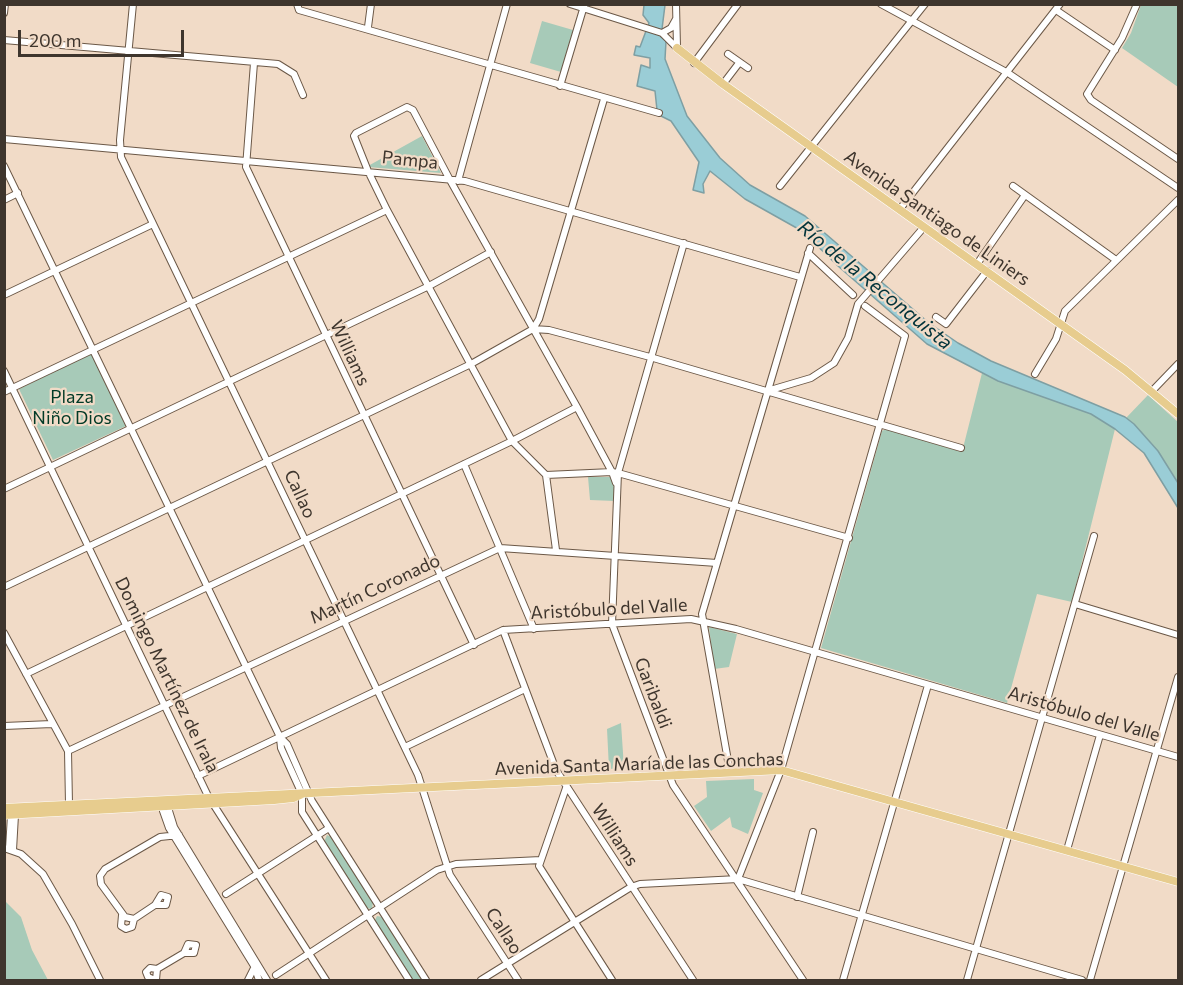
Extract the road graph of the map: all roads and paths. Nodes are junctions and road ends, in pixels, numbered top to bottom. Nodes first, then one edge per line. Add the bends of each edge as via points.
1 (5, 4) edge
2 (133, 4) edge
3 (371, 4) edge
4 (507, 4) edge
5 (570, 4) edge
6 (676, 4) edge
7 (738, 4) edge
8 (880, 4) edge
9 (925, 4) edge
10 (1137, 4) edge
11 (584, 6) edge
12 (298, 7) edge
13 (1058, 7) edge
14 (4, 13) edge
15 (676, 20) junction
16 (913, 21) junction
17 (368, 27) junction
18 (662, 33) junction
19 (4, 40) edge
20 (677, 48) junction
21 (1114, 50) junction
22 (129, 53) junction
23 (728, 54) dead end
24 (254, 63) junction
25 (694, 63) junction
26 (739, 63) junction
27 (491, 65) junction
28 (748, 68) dead end
29 (1008, 74) junction
30 (723, 84) junction
31 (561, 86) junction
32 (303, 95) dead end
33 (604, 99) junction
34 (659, 113) dead end
35 (4, 139) edge
36 (813, 148) junction
37 (119, 149) junction
38 (1179, 159) edge
39 (246, 160) junction
40 (4, 166) edge
41 (368, 171) junction
42 (450, 180) junction
43 (458, 181) junction
44 (780, 186) dead end
45 (1013, 186) dead end
46 (1179, 188) edge
47 (18, 193) junction
48 (1025, 195) junction
49 (4, 200) edge
50 (1179, 200) edge
51 (900, 209) junction
52 (387, 210) junction
53 (572, 212) junction
54 (153, 224) junction
55 (924, 227) junction
56 (684, 243) junction
57 (490, 252) junction
58 (289, 256) junction
59 (1116, 260) junction
60 (977, 264) junction
61 (56, 271) junction
62 (987, 271) junction
63 (800, 277) junction
64 (429, 286) junction
65 (4, 295) edge
66 (853, 295) dead end
67 (192, 302) junction
68 (863, 303) junction
69 (936, 317) dead end
70 (1060, 325) junction
71 (533, 329) junction
72 (326, 336) junction
73 (94, 349) junction
74 (650, 357) junction
75 (471, 364) junction
76 (1179, 364) edge
77 (4, 370) edge
78 (1035, 374) dead end
79 (230, 381) junction
80 (13, 388) junction
81 (1153, 390) junction
82 (4, 392) edge
83 (766, 392) junction
84 (577, 407) junction
85 (1179, 414) edge
86 (364, 416) junction
87 (881, 425) junction
88 (131, 428) junction
89 (512, 441) junction
90 (961, 448) dead end
91 (268, 462) junction
92 (464, 464) junction
93 (50, 467) junction
94 (615, 472) junction
95 (546, 475) junction
96 (4, 489) edge
97 (401, 494) junction
98 (734, 507) junction
99 (171, 509) junction
100 (1094, 536) dead end
101 (849, 538) junction
102 (306, 542) junction
103 (89, 548) junction
104 (500, 548) junction
105 (556, 550) junction
106 (613, 554) junction
107 (717, 563) junction
108 (440, 574) junction
109 (4, 587) edge
110 (208, 587) junction
111 (1075, 604) junction
112 (701, 619) junction
113 (344, 620) junction
114 (612, 624) junction
115 (127, 626) junction
116 (534, 629) junction
117 (503, 630) junction
118 (4, 633) edge
119 (1179, 635) edge
120 (474, 645) junction
121 (13, 649) junction
122 (4, 650) edge
123 (816, 653) junction
124 (247, 666) junction
125 (26, 674) junction
126 (1179, 677) edge
127 (928, 685) junction
128 (525, 689) junction
129 (377, 690) junction
130 (165, 705) junction
131 (1043, 718) junction
132 (52, 724) junction
133 (4, 726) edge
134 (1100, 735) junction
135 (280, 737) junction
136 (405, 747) junction
137 (68, 751) junction
138 (1157, 751) junction
139 (1179, 758) edge
140 (781, 770) junction
141 (730, 772) junction
142 (669, 775) junction
143 (198, 776) junction
144 (564, 785) junction
145 (423, 789) junction
146 (306, 794) junction
147 (208, 796) junction
148 (896, 801) junction
149 (69, 804) junction
150 (213, 804) junction
151 (4, 808) edge
152 (166, 811) dead end
153 (10, 815) edge
154 (329, 828) junction
155 (813, 832) dead end
156 (1010, 833) junction
157 (176, 835) junction
158 (318, 836) junction
159 (9, 849) edge
160 (1067, 850) junction
161 (541, 860) junction
162 (447, 867) junction
163 (1123, 867) junction
164 (258, 873) junction
165 (738, 879) junction
166 (1179, 882) edge
167 (631, 887) junction
168 (226, 894) dead end
169 (797, 897) junction
170 (155, 905) dead end
171 (380, 908) junction
172 (122, 915) junction
173 (368, 916) junction
174 (862, 917) junction
175 (134, 919) junction
176 (574, 922) junction
177 (976, 950) junction
178 (184, 953) dead end
179 (309, 954) junction
180 (507, 964) junction
181 (276, 975) dead end
182 (256, 978) edge
183 (155, 980) edge
184 (100, 981) edge
185 (267, 981) edge
186 (326, 981) edge
187 (409, 981) edge
188 (426, 981) edge
189 (481, 981) edge
190 (518, 981) edge
191 (612, 981) edge
192 (693, 981) edge
193 (803, 981) edge
194 (843, 981) edge
195 (967, 981) edge
196 (1082, 981) edge
197 (1090, 981) edge

1 - 14 street
2 - 22 street
3 - 17 street
4 - 27 street
5 - 11 street
6 - 15 street
7 - 25 street
8 - 16 street
9 - 16 street
10 - 21 street
11 - 18 street
11 - 31 street
12 - 17 street
13 - 21 street
13 - 29 street
15 - 18 street
15 - 20 street
16 - 29 street
16 - 36 street
17 - 27 street
18 - 20 street, Avenida Santiago de Liniers
19 - 22 street
20 - 25 main road, Avenida Santiago de Liniers
21 - 38 street via 1088,94 1091,100
22 - 24 street
22 - 37 street
23 - 26 street
24 - 32 street via 287,68 299,80
24 - 39 street, Williams
25 - 30 main road, Avenida Santiago de Liniers
26 - 28 street
26 - 30 street
27 - 31 street
27 - 43 street
29 - 46 street
29 - 51 street
30 - 36 main road, Avenida Santiago de Liniers
31 - 33 street
33 - 34 street
33 - 53 street
35 - 37 street, Pampa
36 - 44 street
36 - 51 main road, Avenida Santiago de Liniers
37 - 39 street, Pampa
37 - 54 street, Callao
39 - 41 street, Pampa
39 - 58 street, Williams
40 - 47 street
41 - 42 street, Pampa
41 - 42 street via 354,136 406,106 413,110
41 - 52 street
42 - 43 street, Pampa
42 - 57 street
43 - 53 street, Pampa
45 - 48 street
47 - 49 street
47 - 61 street
48 - 59 street
48 - 60 street
50 - 59 street
51 - 55 main road, Avenida Santiago de Liniers
52 - 58 street
52 - 64 street
53 - 56 street, Pampa
53 - 71 street
54 - 61 street
54 - 67 street, Callao
55 - 60 main road, Avenida Santiago de Liniers
55 - 68 street
56 - 63 street, Pampa
56 - 74 street, Garibaldi
57 - 64 street
57 - 71 street
58 - 67 street
58 - 72 street, Williams
59 - 70 street via 1065,311
60 - 62 main road, Avenida Santiago de Liniers
61 - 65 street
61 - 73 street
62 - 69 street via 946,324
62 - 70 main road, Avenida Santiago de Liniers
63 - 66 street via 809,250
63 - 83 street
64 - 72 street
64 - 75 street
67 - 73 street
67 - 79 street, Callao
68 - 83 street via 834,363 811,378
68 - 87 street via 905,336
70 - 78 street
70 - 81 main road, Avenida Santiago de Liniers
71 - 74 street
71 - 75 street
71 - 84 street
72 - 79 street
72 - 86 street, Williams
73 - 80 street
73 - 88 street
74 - 83 street
74 - 94 street, Garibaldi
75 - 86 street
75 - 89 street
76 - 81 street
77 - 80 street, Domingo Martínez de Irala
79 - 88 street
79 - 91 street, Callao
80 - 82 street
80 - 93 street, Domingo Martínez de Irala
81 - 85 main road, Avenida Santiago de Liniers
83 - 87 street
83 - 98 street
84 - 89 street
84 - 94 street
86 - 91 street
86 - 97 street, Williams
87 - 90 street
87 - 101 street
88 - 93 street
88 - 99 street
89 - 92 street
89 - 95 street
91 - 99 street
91 - 102 street, Callao
92 - 97 street
92 - 104 street
93 - 96 street
93 - 103 street, Domingo Martínez de Irala
94 - 95 street
94 - 98 street
94 - 106 street, Garibaldi
95 - 105 street
97 - 102 street
97 - 108 street, Williams
98 - 101 street
98 - 107 street
99 - 103 street
99 - 110 street
100 - 111 street
101 - 123 street
102 - 110 street
102 - 113 street, Callao
103 - 109 street
103 - 115 street, Domingo Martínez de Irala
104 - 105 street, Martín Coronado
104 - 108 street, Martín Coronado
104 - 116 street
105 - 106 street, Martín Coronado
106 - 107 street, Martín Coronado
106 - 114 street, Garibaldi
107 - 112 street
108 - 113 street, Martín Coronado
108 - 120 street, Williams
110 - 115 street
110 - 124 street
111 - 119 street
111 - 131 street
112 - 114 street, Aristóbulo del Valle
112 - 123 street, Aristóbulo del Valle
112 - 141 street
113 - 124 street, Martín Coronado
113 - 129 street, Callao
114 - 116 street, Aristóbulo del Valle
114 - 142 street, Garibaldi
115 - 125 street
115 - 130 street, Domingo Martínez de Irala
116 - 117 street, Aristóbulo del Valle
117 - 120 street, Aristóbulo del Valle
117 - 128 street, Williams
118 - 121 street
120 - 129 street, Aristóbulo del Valle
121 - 122 street
121 - 125 street
123 - 127 street, Aristóbulo del Valle
123 - 140 street
124 - 130 street, Martín Coronado
124 - 135 street
125 - 132 street
126 - 138 street
127 - 131 street, Aristóbulo del Valle
127 - 148 street
128 - 136 street
128 - 144 street, Williams
129 - 135 street, Aristóbulo del Valle
129 - 136 street, Callao
130 - 137 street, Martín Coronado
130 - 143 street, Domingo Martínez de Irala
131 - 134 street, Aristóbulo del Valle
131 - 156 street
132 - 133 street
132 - 137 street
134 - 138 street, Aristóbulo del Valle
134 - 160 street
135 - 143 street, Aristóbulo del Valle
135 - 146 street via 287,744
136 - 145 street, Callao
137 - 149 street
138 - 139 street, Aristóbulo del Valle
138 - 163 street
140 - 141 main road, Avenida Santa María de las Conchas
140 - 148 main road, Avenida Santa María de las Conchas
140 - 165 street
141 - 142 main road, Avenida Santa María de las Conchas
142 - 144 main road, Avenida Santa María de las Conchas
142 - 165 street, Garibaldi
143 - 147 street, Domingo Martínez de Irala
144 - 145 main road, Avenida Santa María de las Conchas
144 - 161 street
144 - 167 street, Williams
145 - 146 main road, Avenida Santa María de las Conchas
145 - 162 street, Callao
146 - 147 main road, Avenida Santa María de las Conchas
146 - 150 main road, Avenida Santa María de las Conchas
146 - 154 street
146 - 158 street via 303,812
147 - 149 main road, Avenida Santa María de las Conchas
147 - 150 street, Domingo Martínez de Irala
148 - 156 main road, Avenida Santa María de las Conchas
148 - 174 street
149 - 151 main road, Avenida Santa María de las Conchas
150 - 153 main road, Avenida Santa María de las Conchas
150 - 164 street, Domingo Martínez de Irala
152 - 157 street
153 - 159 street
154 - 158 street
154 - 171 street
155 - 169 street
156 - 160 main road, Avenida Santa María de las Conchas
156 - 177 street
157 - 172 street via 160,837 101,873 101,884
157 - 182 street
157 - 182 street via 254,966
158 - 164 street
158 - 173 street
159 - 184 street via 43,874
160 - 163 main road, Avenida Santa María de las Conchas
161 - 162 street
161 - 176 street via 541,871
162 - 171 street
162 - 180 street, Callao
163 - 166 main road, Avenida Santa María de las Conchas
163 - 197 street
164 - 168 street
164 - 179 street, Domingo Martínez de Irala
165 - 167 street
165 - 169 street
165 - 193 street, Garibaldi
167 - 176 street
167 - 192 street, Williams
169 - 174 street
170 - 175 street
171 - 173 street
171 - 188 street
172 - 175 street
172 - 175 street via 126,930 132,927
173 - 179 street
173 - 187 street
174 - 177 street
174 - 194 street
176 - 180 street
176 - 191 street
177 - 195 street
177 - 196 street
178 - 183 street via 158,969
179 - 181 street
179 - 186 street, Domingo Martínez de Irala
180 - 189 street
180 - 190 street, Callao
182 - 185 street

